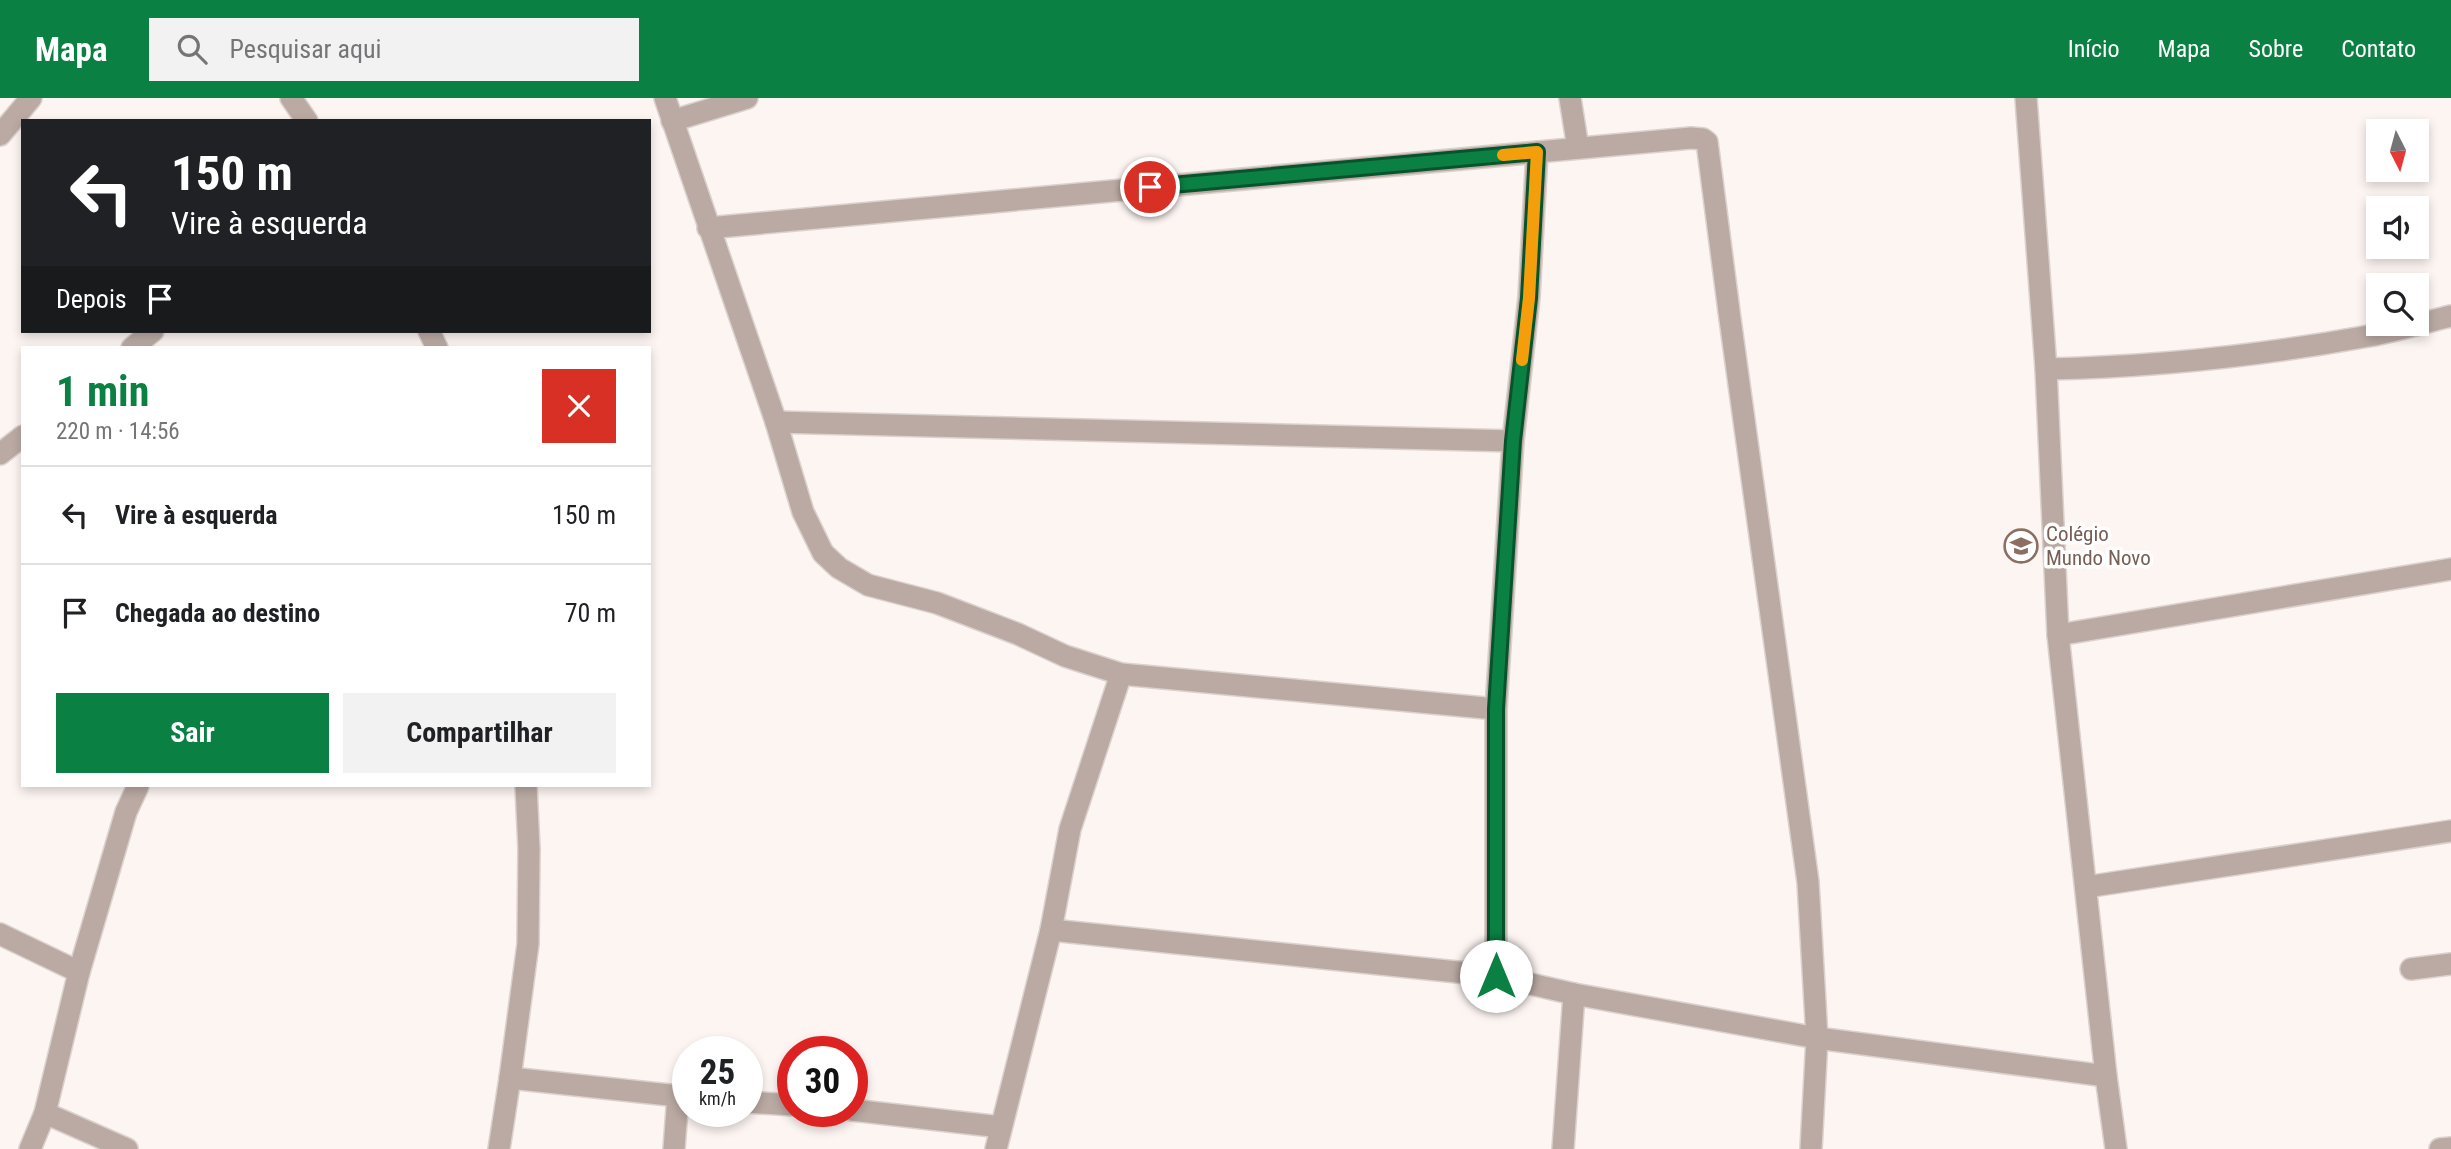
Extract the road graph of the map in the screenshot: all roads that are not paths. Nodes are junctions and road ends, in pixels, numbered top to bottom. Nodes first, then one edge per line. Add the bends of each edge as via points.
1 (31, 98) edge
2 (292, 98) edge
3 (665, 98) edge
4 (747, 98) edge
5 (1570, 98) edge
6 (2026, 98) edge
7 (306, 119) edge
8 (672, 121) junction
9 (0, 135) edge
10 (1578, 148) junction
11 (1537, 152) junction
12 (708, 228) junction
13 (2451, 316) edge
14 (151, 333) edge
15 (134, 346) edge
16 (2046, 369) junction
17 (776, 422) junction
18 (21, 438) edge
19 (1513, 441) junction
20 (0, 454) edge
21 (2451, 569) edge
22 (2058, 635) junction
23 (1121, 674) junction
24 (1496, 709) junction
25 (138, 787) edge
26 (526, 787) edge
27 (2451, 831) edge
28 (2086, 887) junction
29 (1051, 930) junction
30 (0, 934) edge
31 (2451, 964) edge
32 (2411, 969) dead end
33 (79, 972) junction
34 (1496, 976) junction
35 (1574, 993) junction
36 (1817, 1038) junction
37 (2106, 1076) junction
38 (510, 1078) junction
39 (672, 1096) edge
40 (45, 1112) junction
41 (868, 1112) edge
42 (678, 1127) edge
43 (1001, 1127) junction
44 (2451, 1148) edge
45 (30, 1149) edge
46 (127, 1149) edge
47 (499, 1149) edge
48 (674, 1149) edge
49 (996, 1149) edge
50 (1563, 1149) edge
51 (1811, 1149) edge
52 (2116, 1149) edge
53 (2440, 1149) edge

1 - 9 street
2 - 7 street
3 - 8 street
4 - 8 street
5 - 10 street
6 - 16 street
8 - 12 street
10 - 11 street
10 - 36 street via 1698,137 1710,149 1808,882
11 - 12 street
11 - 19 street via 1529,298
12 - 17 street
13 - 16 street via 2366,337 2265,353 2134,367
14 - 15 street
16 - 22 street
17 - 19 street
17 - 23 street via 811,533 839,568 868,585 947,607
18 - 20 street
19 - 24 street
21 - 22 street
22 - 28 street
23 - 24 street
23 - 29 street via 1070,829
24 - 34 street
25 - 33 street
26 - 38 street via 528,944
27 - 28 street
28 - 37 street
29 - 34 street
29 - 43 street
30 - 33 street
31 - 32 street
33 - 40 street
34 - 35 street
35 - 36 street
35 - 50 street
36 - 37 street
36 - 51 street
37 - 52 street
38 - 39 street
38 - 47 street
40 - 45 street
40 - 46 street
41 - 43 street
42 - 48 street
43 - 49 street
44 - 53 street

